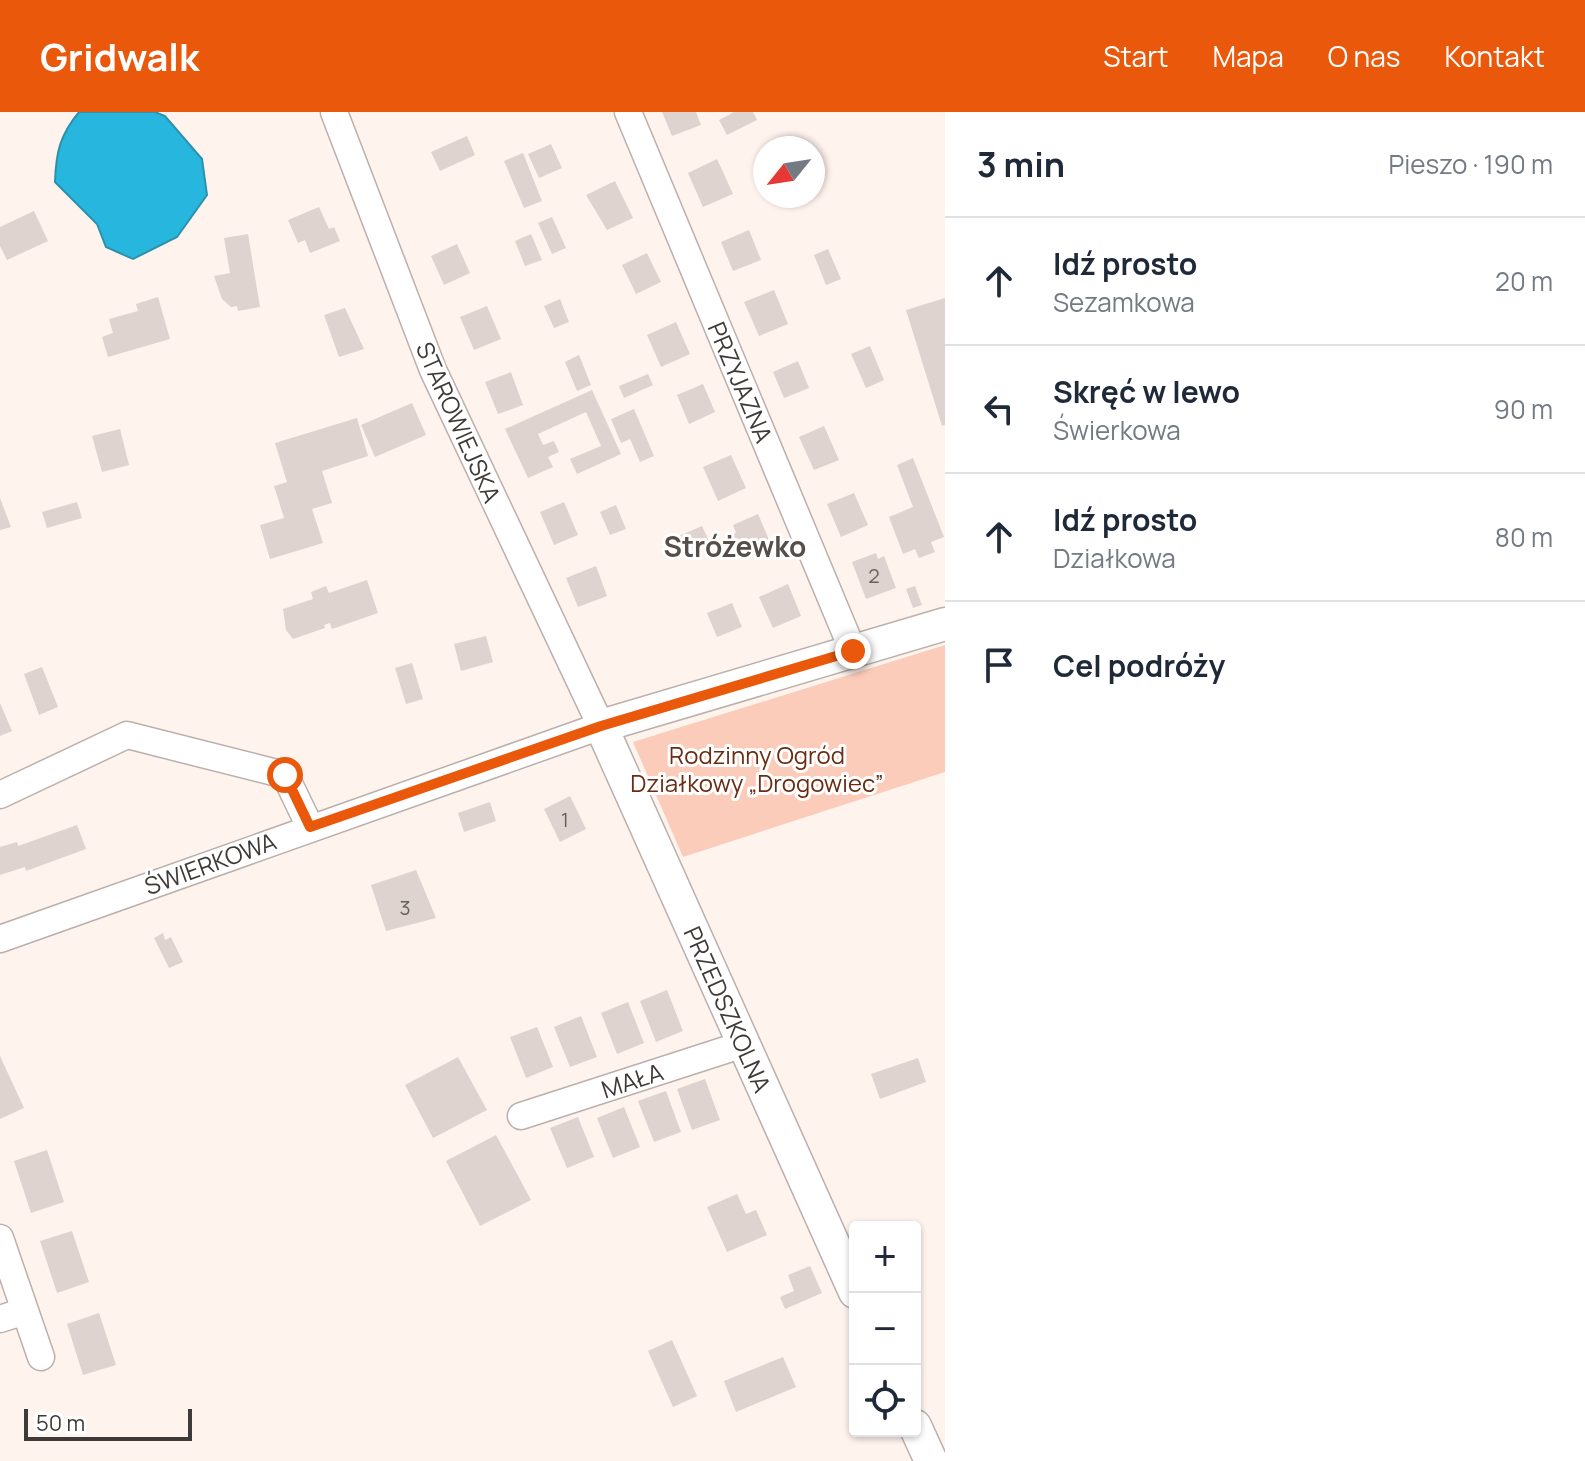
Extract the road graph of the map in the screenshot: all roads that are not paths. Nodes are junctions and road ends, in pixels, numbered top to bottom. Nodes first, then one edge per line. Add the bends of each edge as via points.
1 (334, 112) edge
2 (628, 112) edge
3 (945, 624) edge
4 (853, 651) junction
5 (601, 726) junction
6 (0, 795) edge
7 (310, 827) junction
8 (0, 939) edge
9 (744, 1044) junction
10 (521, 1116) dead end
11 (0, 1238) edge
12 (849, 1279) edge
13 (25, 1311) junction
14 (0, 1319) edge
15 (41, 1357) dead end
16 (920, 1437) edge
17 (931, 1461) edge

1 - 5 street, STAROWIEJSKA via 433,370
2 - 4 street, PRZYJAZNA
3 - 4 street
4 - 5 street
5 - 7 street, ŚWIERKOWA
5 - 9 street, PRZEDSZKOLNA
6 - 7 street via 127,735 285,775
7 - 8 street, ŚWIERKOWA
9 - 10 street, MAŁA
9 - 12 street, PRZEDSZKOLNA
11 - 13 street
13 - 14 street
13 - 15 street
16 - 17 street

